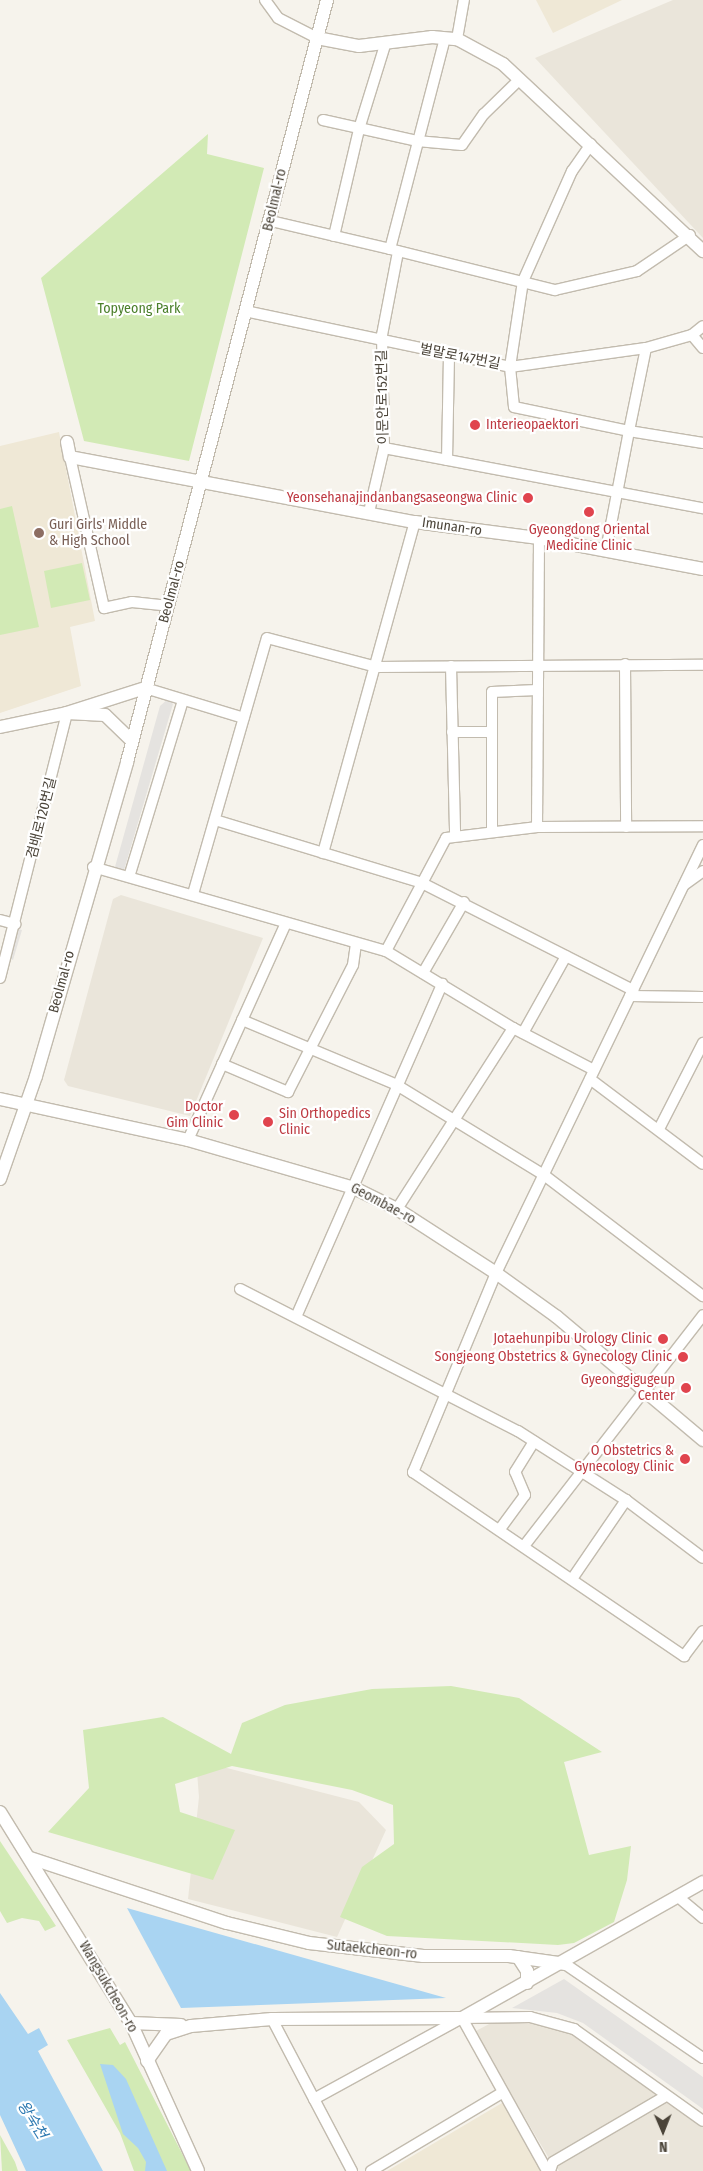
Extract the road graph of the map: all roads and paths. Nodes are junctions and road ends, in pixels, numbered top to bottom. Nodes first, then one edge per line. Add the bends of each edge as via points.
1 (266, 0) edge
2 (327, 0) edge
3 (464, 0) edge
4 (317, 38) junction
5 (451, 38) junction
6 (385, 45) junction
7 (520, 79) junction
8 (323, 120) dead end
9 (359, 129) junction
10 (417, 141) junction
11 (591, 144) junction
12 (271, 221) junction
13 (690, 235) junction
14 (334, 236) junction
15 (394, 250) junction
16 (703, 251) edge
17 (523, 281) junction
18 (245, 312) junction
19 (703, 326) edge
20 (692, 335) junction
21 (382, 340) junction
22 (646, 348) junction
23 (703, 348) edge
24 (449, 355) junction
25 (510, 367) junction
26 (629, 431) junction
27 (66, 442) dead end
28 (703, 443) edge
29 (384, 448) junction
30 (70, 457) junction
31 (447, 460) junction
32 (201, 480) junction
33 (617, 492) junction
34 (703, 508) edge
35 (368, 512) junction
36 (415, 522) junction
37 (539, 538) junction
38 (606, 550) junction
39 (703, 569) edge
40 (168, 606) junction
41 (537, 664) junction
42 (625, 664) junction
43 (703, 665) edge
44 (451, 666) junction
45 (377, 667) junction
46 (145, 688) junction
47 (537, 690) junction
48 (183, 700) junction
49 (67, 713) junction
50 (244, 718) junction
51 (0, 727) edge
52 (452, 732) junction
53 (492, 732) junction
54 (132, 741) junction
55 (215, 820) junction
56 (537, 826) junction
57 (703, 826) edge
58 (626, 827) junction
59 (492, 830) junction
60 (454, 834) junction
61 (703, 845) edge
62 (323, 853) junction
63 (93, 867) junction
64 (703, 871) edge
65 (129, 877) junction
66 (422, 883) junction
67 (682, 886) junction
68 (194, 894) junction
69 (464, 902) junction
70 (0, 920) edge
71 (286, 923) junction
72 (15, 924) junction
73 (356, 943) junction
74 (386, 951) junction
75 (566, 956) junction
76 (423, 973) junction
77 (0, 978) edge
78 (442, 984) junction
79 (631, 993) junction
80 (703, 996) edge
81 (242, 1020) junction
82 (513, 1028) junction
83 (523, 1033) junction
84 (703, 1043) edge
85 (308, 1048) junction
86 (222, 1064) junction
87 (592, 1075) junction
88 (395, 1084) junction
89 (0, 1099) edge
90 (24, 1105) junction
91 (454, 1120) junction
92 (659, 1129) junction
93 (188, 1140) junction
94 (703, 1164) edge
95 (544, 1175) junction
96 (0, 1179) edge
97 (354, 1188) junction
98 (398, 1209) junction
99 (496, 1273) junction
100 (240, 1289) dead end
101 (703, 1296) edge
102 (703, 1315) edge
103 (296, 1318) junction
104 (446, 1393) junction
105 (645, 1394) junction
106 (703, 1440) edge
107 (534, 1441) junction
108 (584, 1472) junction
109 (626, 1500) junction
110 (500, 1529) junction
111 (524, 1546) junction
112 (703, 1558) edge
113 (572, 1579) junction
114 (703, 1631) edge
115 (0, 1812) edge
116 (30, 1858) junction
117 (703, 1882) edge
118 (677, 1896) junction
119 (703, 1918) edge
120 (518, 1957) junction
121 (565, 1964) junction
122 (527, 1983) junction
123 (462, 2018) junction
124 (272, 2019) junction
125 (131, 2023) junction
126 (191, 2026) junction
127 (703, 2058) edge
128 (147, 2061) junction
129 (502, 2093) junction
130 (666, 2096) junction
131 (314, 2099) junction
132 (703, 2121) edge
133 (198, 2171) edge
134 (352, 2171) edge
135 (371, 2171) edge
136 (548, 2171) edge

1 - 4 street via 278,18
2 - 4 street, Beolmal-ro
3 - 5 street, 이문안로152번길
4 - 6 street via 359,46
4 - 12 street, Beolmal-ro
5 - 6 street
5 - 7 street via 504,64
5 - 10 street, 이문안로152번길
6 - 9 street
7 - 10 street via 484,114 462,145
7 - 11 street
8 - 9 street
9 - 10 street
9 - 14 street
10 - 15 street, 이문안로152번길
11 - 13 street
11 - 17 street via 572,171
12 - 14 street
12 - 18 street, Beolmal-ro
13 - 16 street
13 - 17 street via 637,271 555,290
14 - 15 street
15 - 17 street
15 - 21 street, 이문안로152번길
17 - 25 street
18 - 21 street, 벌말로147번길
18 - 32 street, Beolmal-ro
19 - 20 street, 벌말로147번길
20 - 22 street, 벌말로147번길
20 - 23 street
21 - 24 street, 벌말로147번길
21 - 29 street, 이문안로152번길
22 - 25 street, 벌말로147번길
22 - 26 street
24 - 25 street, 벌말로147번길
24 - 31 street
25 - 26 street via 514,407
26 - 28 street
26 - 33 street
27 - 30 street
29 - 31 street
29 - 35 street, 이문안로152번길
30 - 32 street, Imunan-ro
30 - 40 street via 104,608 132,602
31 - 33 street
32 - 35 street, Imunan-ro
32 - 40 street, Beolmal-ro
33 - 34 street
33 - 38 street
35 - 36 street, Imunan-ro
36 - 37 street, Imunan-ro
36 - 45 street
37 - 38 street, Imunan-ro
37 - 41 street
38 - 39 street, Imunan-ro
40 - 46 street, Beolmal-ro
41 - 42 street
41 - 44 street
41 - 47 street
42 - 43 street
42 - 58 street
44 - 45 street
44 - 52 street
45 - 50 street via 267,638
45 - 62 street
46 - 48 street
46 - 49 street
46 - 54 street, Beolmal-ro
47 - 53 street via 492,692
47 - 56 street
48 - 50 street
48 - 65 street
49 - 51 street
49 - 54 street via 105,715
49 - 72 street, 겸배로120번길
50 - 55 street
52 - 53 street
52 - 60 street
53 - 59 street
54 - 63 street, Beolmal-ro
55 - 62 street
55 - 68 street
56 - 58 street
56 - 59 street
57 - 58 street
59 - 60 street
60 - 66 street via 446,838
61 - 67 street
62 - 66 street
63 - 65 street
63 - 90 street, Beolmal-ro via 36,1076
64 - 67 street
65 - 68 street
66 - 69 street
66 - 74 street
67 - 79 street
68 - 71 street
69 - 75 street
69 - 76 street
70 - 72 street
71 - 73 street
71 - 81 street
72 - 77 street, 겸배로120번길
73 - 74 street
73 - 85 street via 353,965
74 - 76 street
75 - 79 street
75 - 83 street
76 - 78 street
78 - 82 street
78 - 88 street
79 - 80 street
79 - 87 street
81 - 85 street
81 - 86 street
82 - 83 street
82 - 91 street
83 - 87 street
84 - 92 street
85 - 86 street via 288,1092
85 - 88 street
86 - 93 street
87 - 92 street
87 - 95 street
88 - 91 street
88 - 97 street
89 - 90 street, Geombae-ro
90 - 93 street, Geombae-ro
90 - 96 street, Beolmal-ro
91 - 95 street
91 - 98 street
92 - 94 street
93 - 97 street, Geombae-ro
95 - 99 street
95 - 101 street
97 - 98 street, Geombae-ro
97 - 103 street
98 - 99 street, Geombae-ro
99 - 104 street
99 - 105 street, Geombae-ro via 557,1317
100 - 103 street
102 - 105 street
103 - 104 street
104 - 107 street
104 - 110 street via 413,1472
105 - 106 street, Geombae-ro
105 - 108 street
107 - 108 street
107 - 110 street via 515,1472 525,1495
108 - 109 street
108 - 111 street
109 - 112 street
109 - 113 street
110 - 111 street
111 - 113 street
113 - 114 street via 684,1656
115 - 116 street, Wangsukcheon-ro
116 - 120 street, Sutaekcheon-ro via 227,1923 309,1943 422,1956
116 - 125 street, Wangsukcheon-ro
117 - 118 street
118 - 119 street
118 - 121 street
120 - 121 street, Sutaekcheon-ro
120 - 122 street via 528,1971
121 - 122 street
121 - 127 street
122 - 123 street
123 - 124 street
123 - 129 street
123 - 130 street via 507,2016 560,2023
123 - 131 street
124 - 126 street
124 - 131 street
125 - 126 street
125 - 128 street, Wangsukcheon-ro
126 - 128 street via 166,2034
128 - 133 street, Wangsukcheon-ro
129 - 135 street
129 - 136 street
130 - 132 street
130 - 136 street via 554,2162
131 - 134 street

